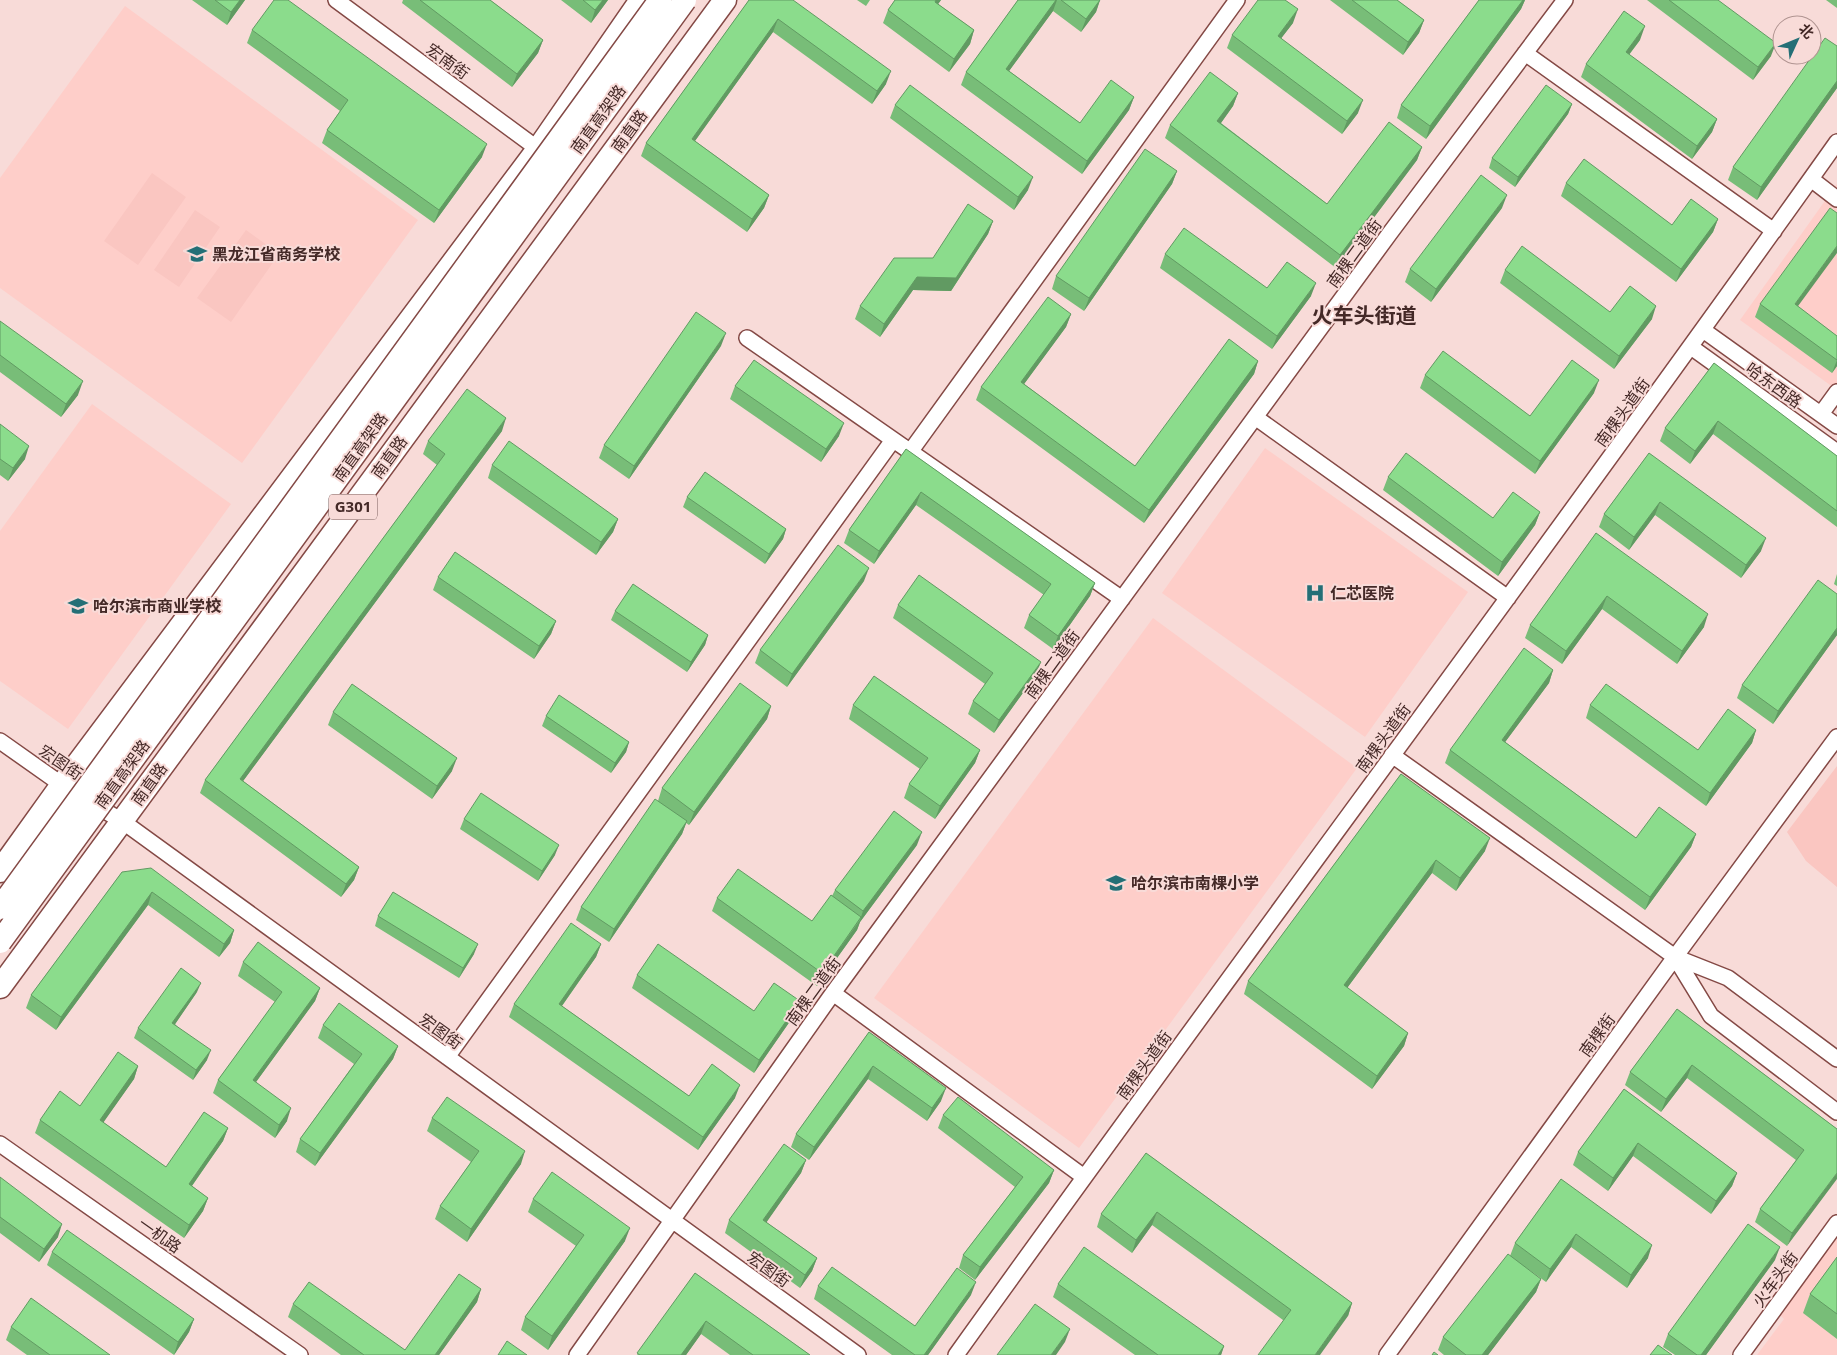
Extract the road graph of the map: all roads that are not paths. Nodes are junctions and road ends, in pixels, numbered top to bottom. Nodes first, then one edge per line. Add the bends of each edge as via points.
1 (336, 0) edge
2 (641, 0) edge
3 (660, 0) edge
4 (685, 0) edge
5 (725, 0) edge
6 (1237, 0) edge
7 (1565, 0) edge
8 (1525, 54) junction
9 (1837, 142) edge
10 (538, 149) junction
11 (1810, 179) junction
12 (1837, 199) edge
13 (1774, 231) junction
14 (1703, 330) junction
15 (746, 338) dead end
16 (1691, 347) junction
17 (1837, 392) edge
18 (1821, 414) junction
19 (1255, 417) junction
20 (1837, 426) edge
21 (893, 440) junction
22 (910, 452) junction
23 (1837, 452) edge
24 (1508, 598) junction
25 (1122, 599) junction
26 (1837, 737) edge
27 (0, 741) edge
28 (1392, 755) junction
29 (62, 786) junction
30 (122, 821) junction
31 (0, 871) edge
32 (0, 908) edge
33 (0, 942) edge
34 (1675, 957) junction
35 (0, 987) edge
36 (833, 993) junction
37 (447, 1057) junction
38 (1837, 1059) edge
39 (1837, 1112) edge
40 (0, 1144) edge
41 (1084, 1177) junction
42 (672, 1220) junction
43 (1837, 1223) edge
44 (300, 1355) edge
45 (577, 1355) edge
46 (858, 1355) edge
47 (956, 1355) edge
48 (1387, 1355) edge
49 (1741, 1355) edge

1 - 10 street, 宏南街
2 - 10 highway
3 - 32 highway, 南直高架路, bridge
4 - 33 highway, 南直高架路, bridge
5 - 30 highway, 南直路 / G301
6 - 22 street
7 - 8 street, 南棵二道街
8 - 13 street
8 - 19 street, 南棵二道街
9 - 11 street, 南棵头道街
10 - 29 highway
11 - 12 street
11 - 13 street, 南棵头道街
13 - 14 street, 南棵头道街
14 - 16 street, 南棵头道街
14 - 18 street, 哈东西路
15 - 21 street
16 - 23 street, 哈东西路
16 - 24 street, 南棵头道街
17 - 18 street
18 - 20 street, 哈东西路
19 - 24 street
19 - 25 street, 南棵二道街
21 - 22 street
21 - 37 street
22 - 25 street
24 - 28 street, 南棵头道街
25 - 36 street, 南棵二道街
26 - 34 street, 南棵街
27 - 29 street, 宏图街
28 - 34 street
28 - 41 street, 南棵头道街
29 - 30 street, 宏图街
29 - 31 highway
30 - 35 highway, 南直路 / G301
30 - 37 street, 宏图街
34 - 38 street via 1728,978
34 - 39 street via 1711,1016
34 - 48 street, 南棵街
36 - 41 street
36 - 42 street, 南棵二道街
37 - 42 street, 宏图街
40 - 44 street, 一机路
41 - 47 street, 南棵头道街
42 - 45 street, 南棵二道街
42 - 46 street, 宏图街
43 - 49 street, 火车头街

